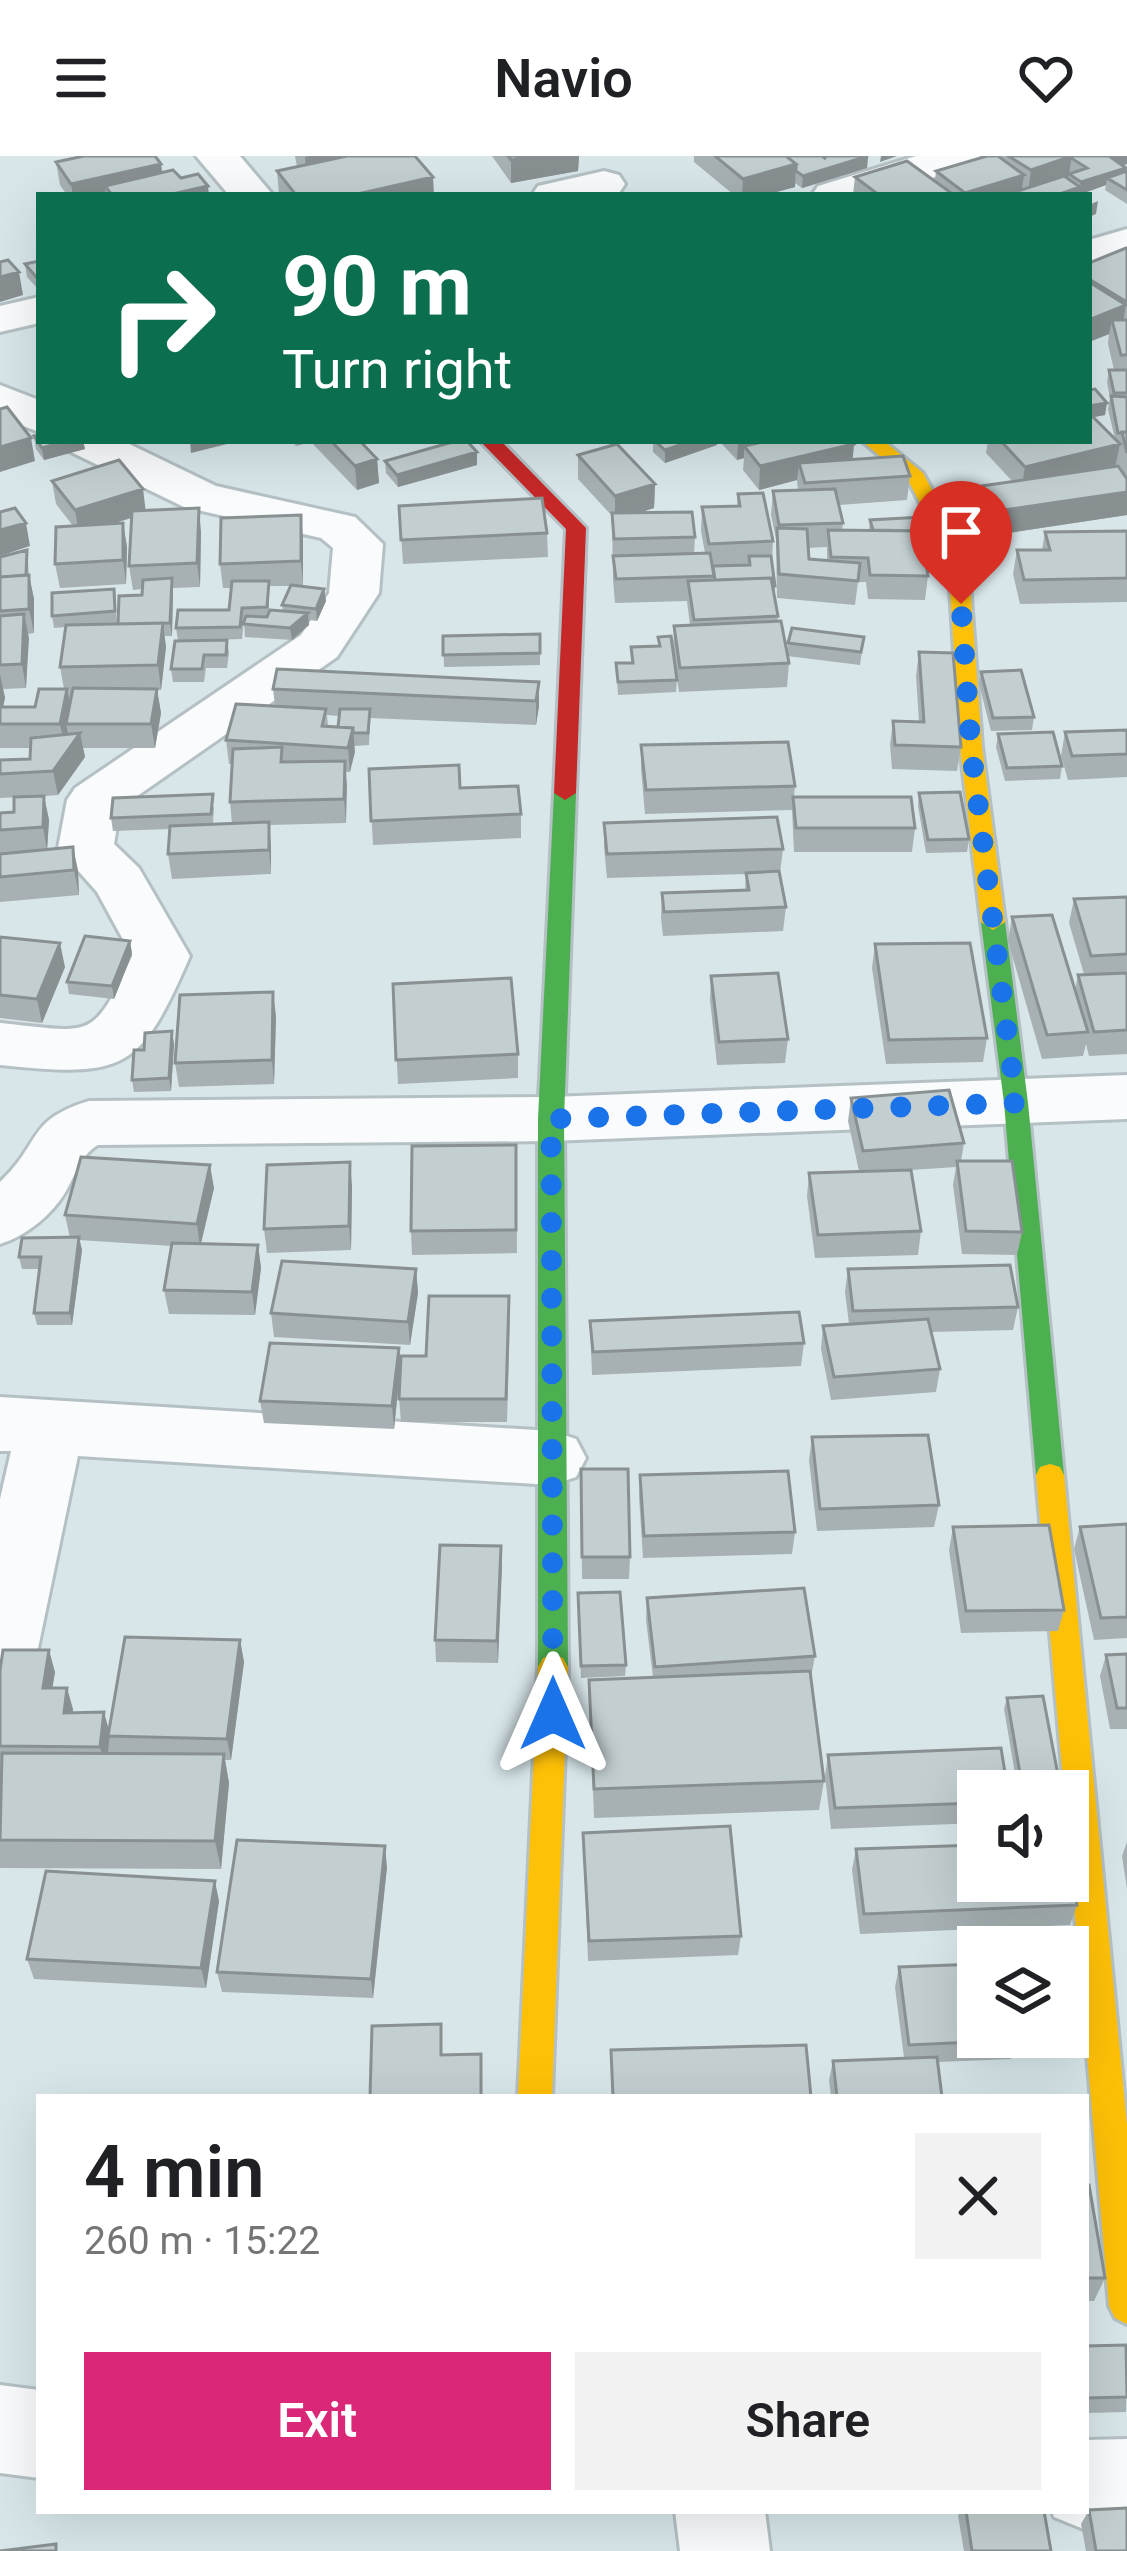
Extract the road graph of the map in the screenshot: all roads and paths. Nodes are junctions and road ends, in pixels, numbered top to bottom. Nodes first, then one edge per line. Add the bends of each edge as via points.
1 (217, 156) edge
2 (958, 156) edge
3 (598, 178) edge
4 (249, 192) edge
5 (561, 192) edge
6 (843, 192) edge
7 (1127, 242) edge
8 (1092, 253) edge
9 (36, 311) edge
10 (0, 319) edge
11 (0, 400) edge
12 (36, 417) edge
13 (92, 444) edge
14 (493, 444) edge
15 (876, 444) edge
16 (0, 1044) edge
17 (1127, 1097) edge
18 (1016, 1103) junction
19 (551, 1119) junction
20 (0, 1220) edge
21 (25, 1426) edge
22 (552, 1458) junction
23 (0, 1658) edge
24 (535, 2094) edge
25 (1127, 2306) edge
26 (0, 2428) edge
27 (36, 2434) edge
28 (1127, 2484) edge
29 (1089, 2485) edge
30 (720, 2514) edge
31 (725, 2551) edge

1 - 4 street
2 - 6 street
3 - 5 street
7 - 8 street
9 - 10 street
11 - 12 street
13 - 16 street via 202,497 338,527 358,544 354,593 319,646 94,800 86,848 119,880 161,956 128,1026 74,1050
14 - 19 street via 576,528
15 - 18 street via 916,477 958,557 971,748
17 - 18 street
18 - 19 street
18 - 25 street
19 - 20 street via 89,1123 67,1134 40,1182
19 - 22 street
21 - 22 street
21 - 23 street
22 - 24 street via 553,1714
26 - 27 street
28 - 29 street
30 - 31 street

